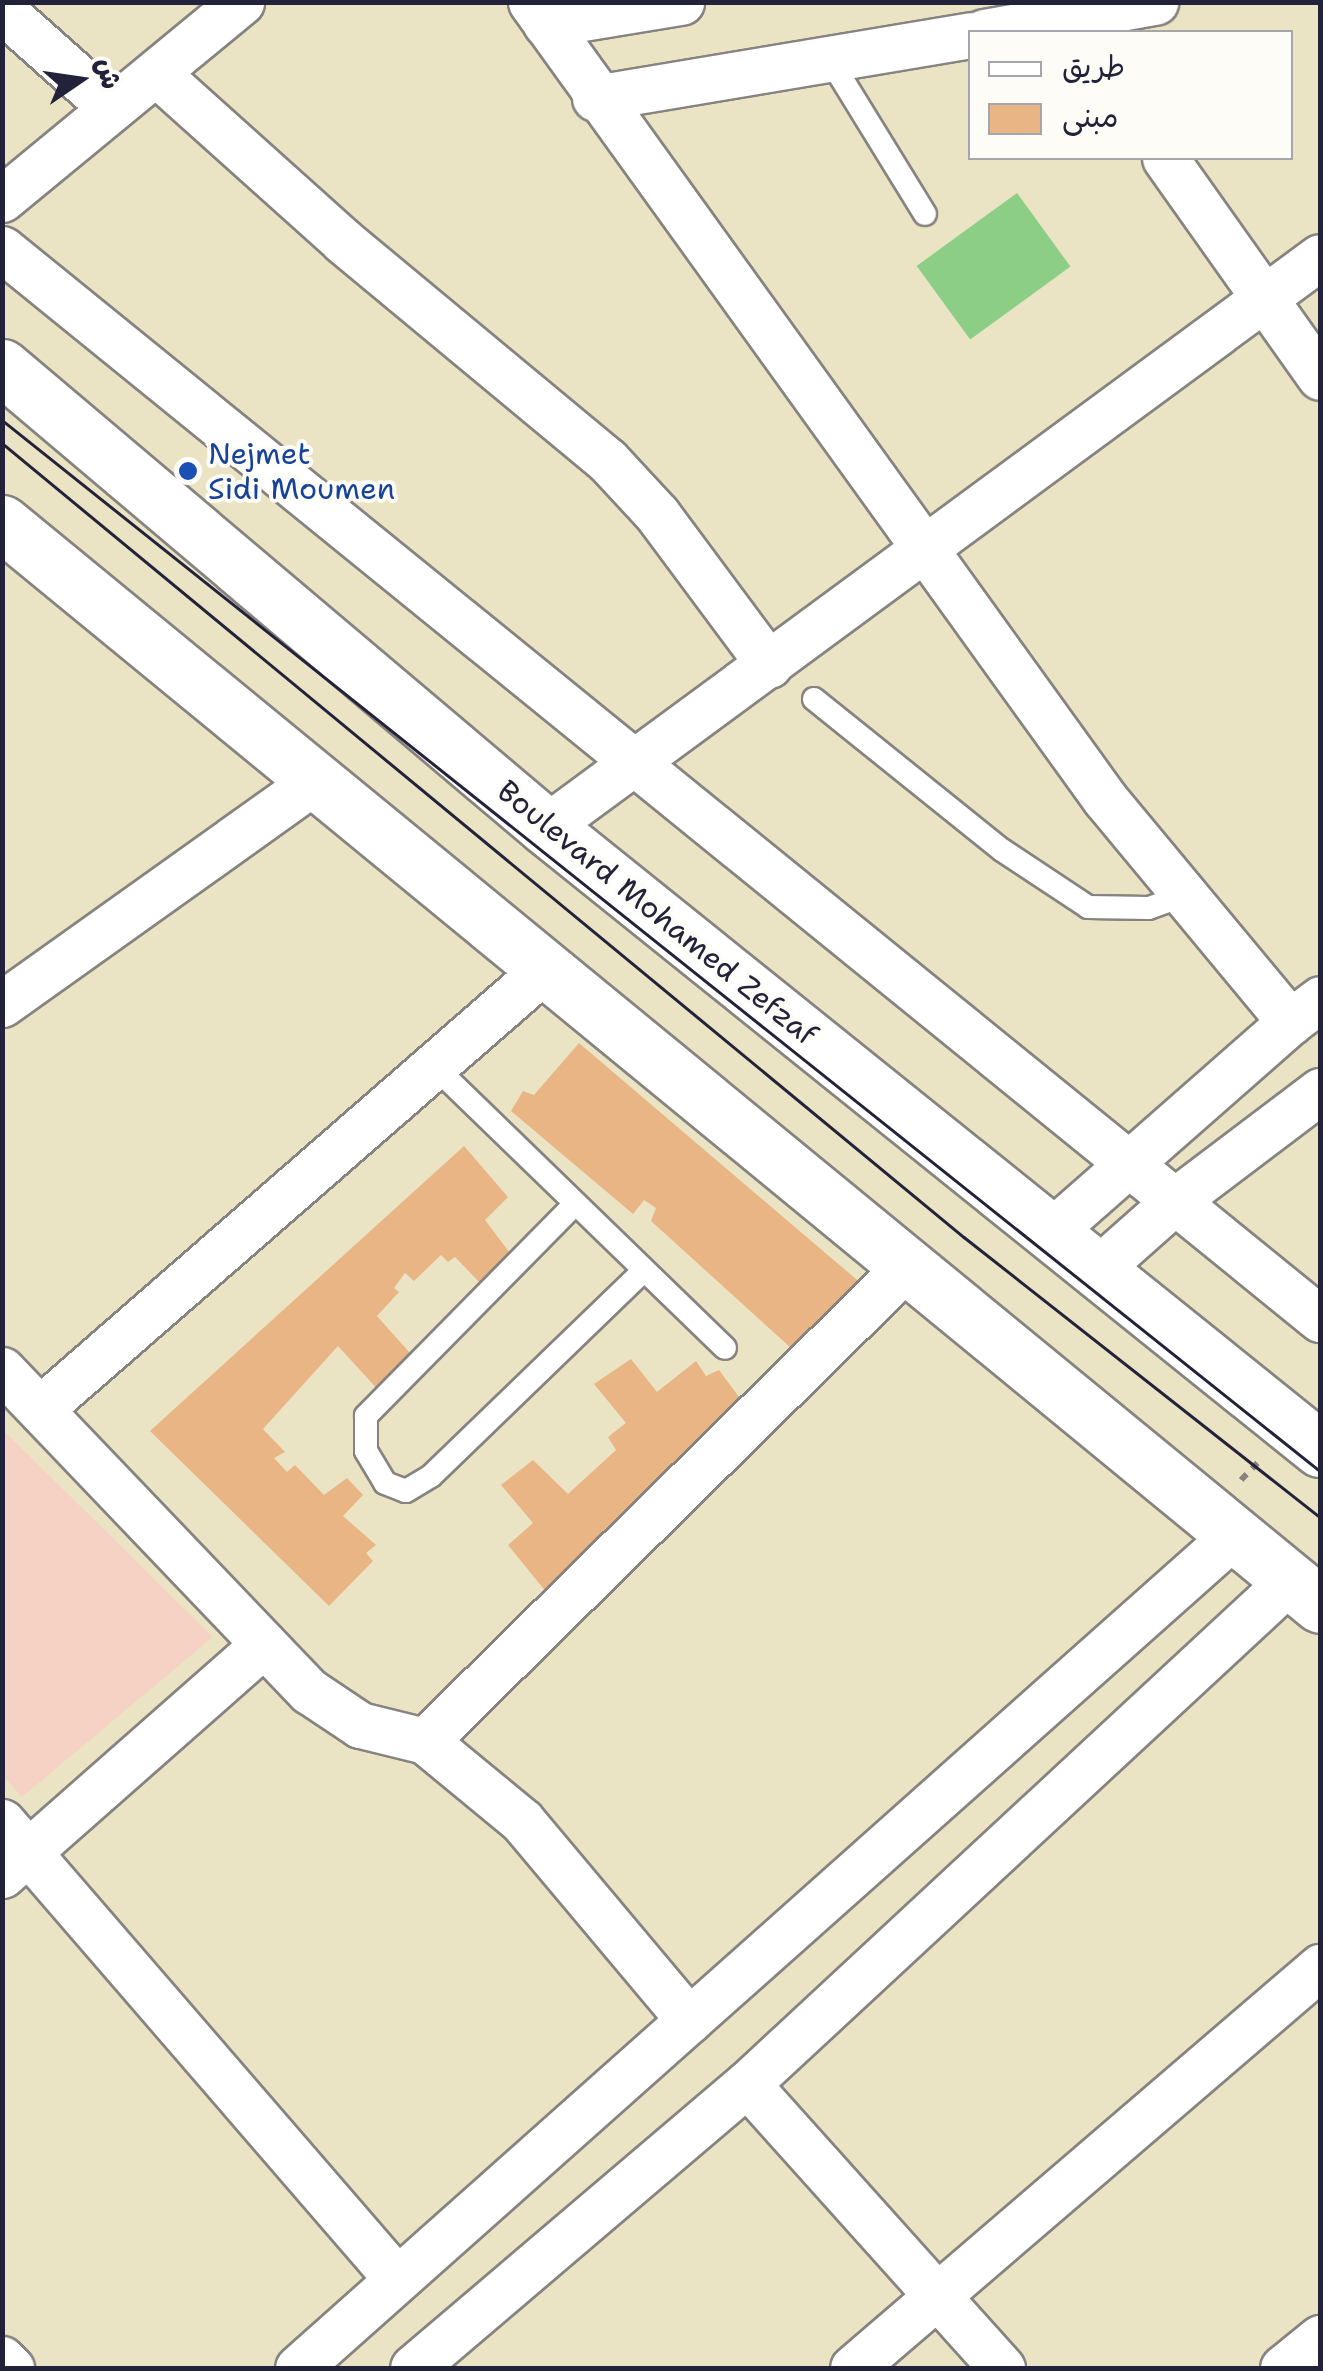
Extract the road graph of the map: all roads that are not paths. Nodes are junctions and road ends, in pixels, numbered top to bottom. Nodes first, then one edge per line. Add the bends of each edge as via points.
1 (242, 2) edge
2 (681, 2) edge
3 (1155, 2) edge
4 (2, 10) edge
5 (539, 13) edge
6 (1068, 18) edge
7 (996, 30) edge
8 (968, 35) edge
9 (828, 58) junction
10 (156, 73) junction
11 (594, 98) junction
12 (112, 108) junction
13 (1167, 160) edge
14 (2, 198) edge
15 (925, 214) dead end
16 (2, 248) edge
17 (1320, 257) edge
18 (1264, 298) junction
19 (2, 367) edge
20 (1320, 377) edge
21 (2, 523) edge
22 (926, 552) junction
23 (770, 665) junction
24 (814, 699) dead end
25 (634, 763) junction
26 (314, 781) junction
27 (546, 827) junction
28 (1184, 895) junction
29 (546, 968) junction
30 (2, 1004) edge
31 (1305, 1010) edge
32 (434, 1066) junction
33 (1320, 1091) edge
34 (1132, 1161) junction
35 (1176, 1200) junction
36 (574, 1206) junction
37 (1051, 1232) junction
38 (907, 1266) junction
39 (1096, 1271) junction
40 (640, 1273) junction
41 (1320, 1319) edge
42 (725, 1348) dead end
43 (2, 1370) edge
44 (40, 1409) junction
45 (1307, 1439) edge
46 (1221, 1524) junction
47 (1305, 1592) edge
48 (264, 1644) junction
49 (425, 1741) junction
50 (11, 1850) edge
51 (1320, 1967) edge
52 (689, 2020) junction
53 (747, 2084) junction
54 (396, 2278) junction
55 (936, 2294) junction
56 (1320, 2338) edge
57 (2, 2359) edge
58 (11, 2368) edge
59 (298, 2368) edge
60 (412, 2368) edge
61 (853, 2368) edge
62 (1002, 2368) edge
63 (1283, 2368) edge

1 - 10 street
2 - 5 street
3 - 6 street
4 - 12 street
5 - 11 street
6 - 7 street
8 - 9 street
9 - 11 street
9 - 15 lane
10 - 12 street
10 - 23 street via 343,241 607,460 658,514
11 - 22 street
12 - 14 street
13 - 18 street
16 - 25 street
17 - 18 street
18 - 20 street
18 - 22 street
19 - 27 main road, Boulevard Mohamed Zefzaf
21 - 26 main road
22 - 23 street
22 - 28 street
23 - 25 street
24 - 28 lane via 1002,850 1088,907 1149,908
25 - 27 street
25 - 34 street
26 - 29 main road
26 - 30 street
27 - 37 main road, Boulevard Mohamed Zefzaf
28 - 31 street
29 - 32 street
29 - 38 main road
31 - 34 street
32 - 36 lane
32 - 44 street
33 - 35 street
34 - 35 street
34 - 37 street
35 - 39 street
35 - 41 street
36 - 40 lane
36 - 40 lane via 366,1416 366,1451 384,1483 406,1491 431,1476
37 - 39 main road, Boulevard Mohamed Zefzaf
38 - 46 main road
38 - 49 street
39 - 45 main road, Boulevard Mohamed Zefzaf
40 - 42 lane
43 - 44 street
44 - 48 street
46 - 47 main road
46 - 52 street
47 - 53 street
48 - 49 street via 309,1691 360,1725
48 - 50 street
49 - 52 street via 522,1821
50 - 54 street
51 - 55 street
52 - 54 street
53 - 55 street
53 - 60 street
54 - 59 street
55 - 61 street
55 - 62 street
56 - 63 street
57 - 58 street

